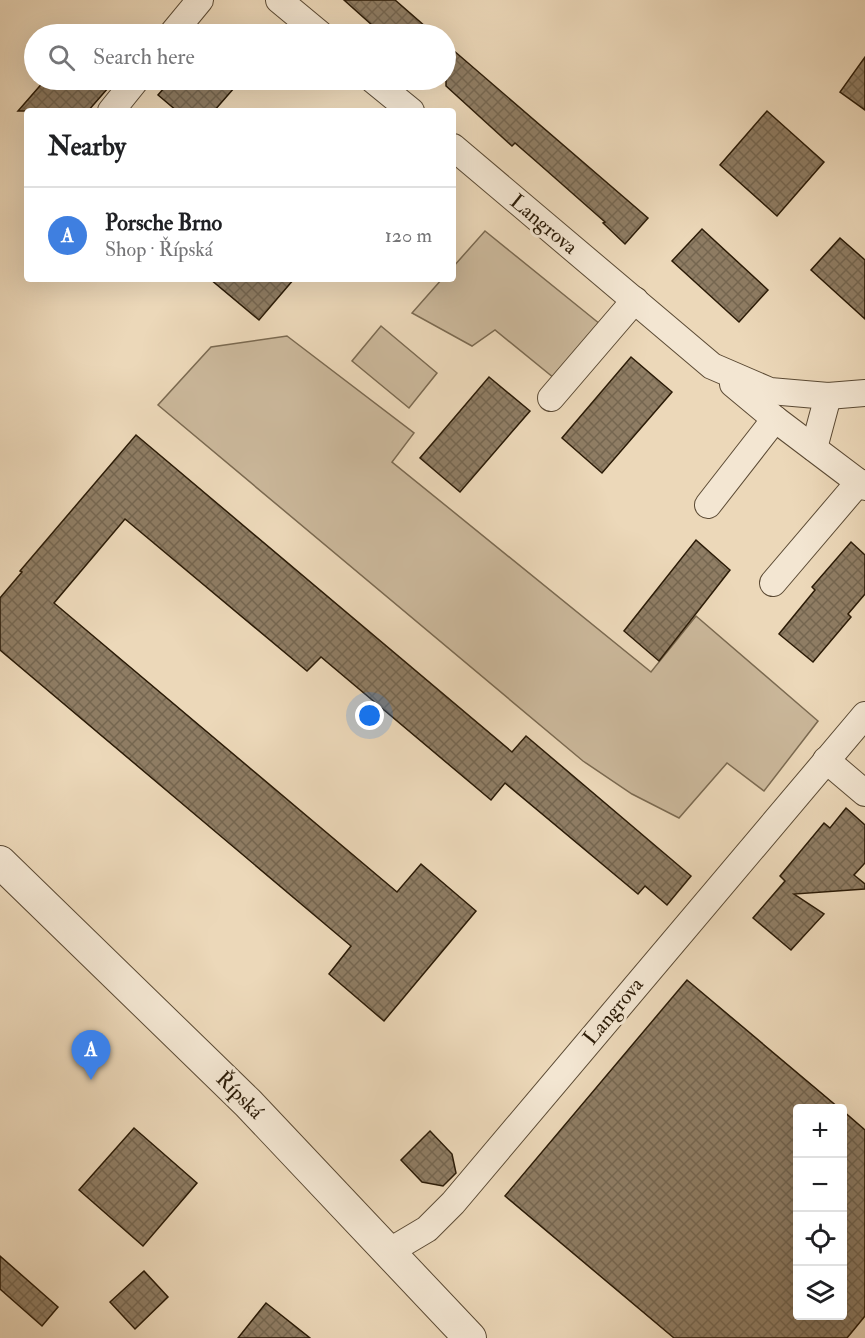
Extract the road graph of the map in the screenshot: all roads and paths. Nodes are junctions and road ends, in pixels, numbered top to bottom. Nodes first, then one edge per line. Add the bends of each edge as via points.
1 (200, 0) edge
2 (279, 0) edge
3 (180, 24) edge
4 (308, 24) edge
5 (128, 90) edge
6 (385, 90) edge
7 (113, 108) edge
8 (407, 108) edge
9 (456, 150) edge
10 (635, 300) junction
11 (712, 366) junction
12 (865, 393) edge
13 (828, 396) junction
14 (550, 398) dead end
15 (775, 420) junction
16 (814, 448) junction
17 (862, 484) edge
18 (708, 505) dead end
19 (773, 583) dead end
20 (865, 715) edge
21 (826, 760) junction
22 (865, 793) edge
23 (0, 862) edge
24 (390, 1251) junction
25 (470, 1338) edge

1 - 3 street
2 - 4 street
5 - 7 street
6 - 8 street
9 - 10 street, Langrova
10 - 11 street, Langrova
10 - 14 street
11 - 13 street, Langrova via 770,391
11 - 15 street, Langrova
12 - 13 street, Langrova
13 - 16 street
15 - 16 street, Langrova
15 - 18 street
16 - 17 street, Langrova
17 - 19 street, Langrova
20 - 21 street, Langrova
21 - 22 street
21 - 24 street, Langrova via 453,1203 427,1229
23 - 24 street, Řípská via 179,1034
24 - 25 street, Řípská

